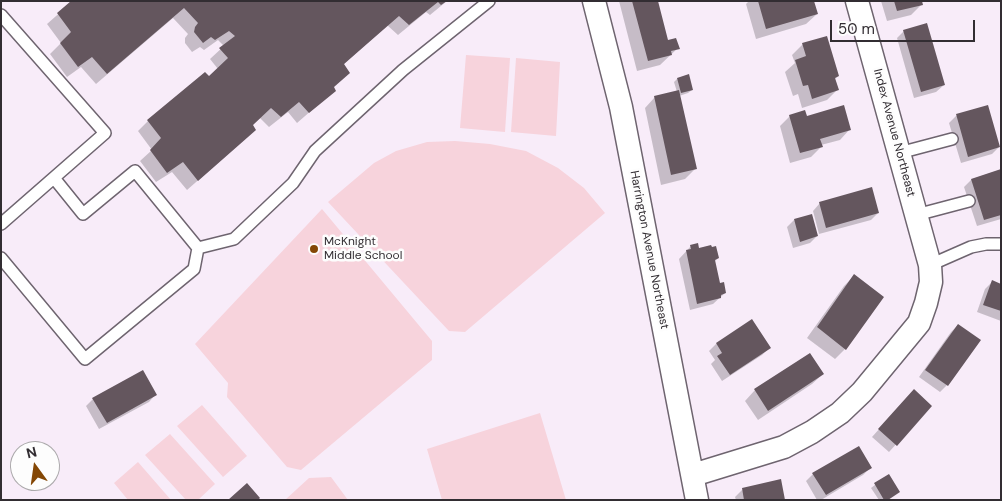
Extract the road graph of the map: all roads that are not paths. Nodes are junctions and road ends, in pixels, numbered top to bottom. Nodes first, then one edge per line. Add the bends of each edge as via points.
1 (489, 1) edge
2 (594, 1) edge
3 (857, 1) edge
4 (1, 14) edge
5 (952, 139) dead end
6 (899, 154) junction
7 (54, 178) junction
8 (969, 201) dead end
9 (916, 215) junction
10 (1, 224) edge
11 (1001, 244) edge
12 (198, 248) junction
13 (1, 258) edge
14 (930, 265) junction
15 (692, 475) junction
16 (697, 500) edge

1 - 12 lane via 404,70 323,144 293,183 234,239
2 - 15 street, Harrington Avenue Northeast via 621,107
3 - 6 street, Index Avenue Northeast
4 - 7 lane via 105,134
5 - 6 lane
6 - 9 street, Index Avenue Northeast
7 - 10 lane
7 - 12 lane via 84,214 135,171
8 - 9 lane
9 - 14 street, Index Avenue Northeast
11 - 14 lane via 971,247
12 - 13 lane via 194,269 85,359
14 - 15 street, Index Avenue Northeast via 931,282 919,323 862,392 840,413 784,447
15 - 16 street, Harrington Avenue Northeast

